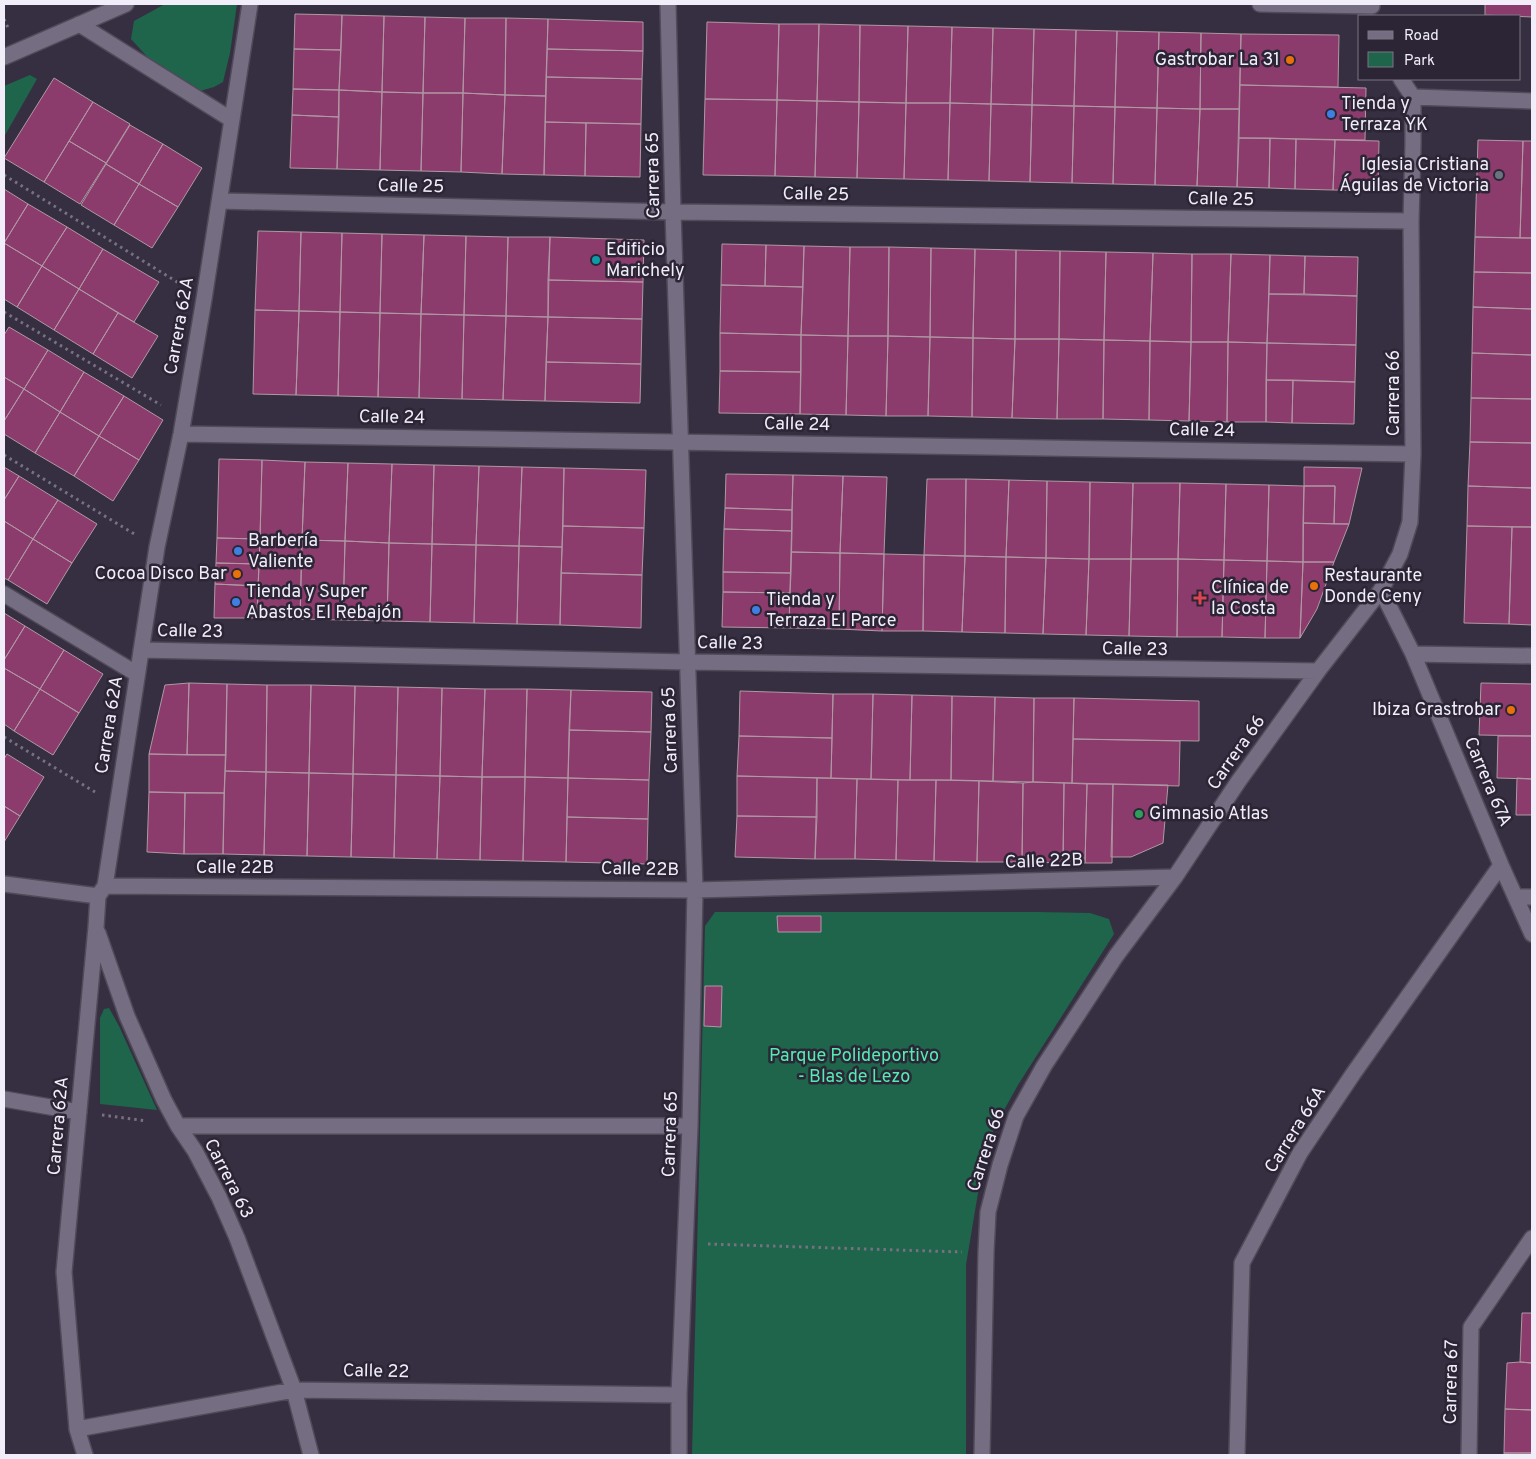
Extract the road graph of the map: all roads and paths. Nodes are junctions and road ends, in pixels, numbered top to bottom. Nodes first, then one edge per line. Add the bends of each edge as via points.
1 (126, 4) edge
2 (250, 4) edge
3 (668, 4) edge
4 (1260, 4) edge
5 (1373, 9) edge
6 (79, 24) junction
7 (4, 57) edge
8 (1402, 80) edge
9 (1413, 97) junction
10 (1532, 101) edge
11 (232, 120) junction
12 (4, 175) edge
13 (220, 201) junction
14 (673, 212) junction
15 (1411, 221) junction
16 (204, 299) junction
17 (4, 312) edge
18 (183, 418) junction
19 (181, 434) junction
20 (681, 442) junction
21 (1413, 454) junction
22 (4, 455) edge
23 (157, 547) junction
24 (1381, 590) junction
25 (4, 594) edge
26 (141, 650) junction
27 (1413, 654) junction
28 (1532, 656) edge
29 (687, 662) junction
30 (1318, 671) junction
31 (137, 674) junction
32 (4, 737) edge
33 (116, 805) junction
34 (1501, 865) junction
35 (1175, 877) junction
36 (4, 884) edge
37 (695, 890) junction
38 (101, 891) junction
39 (1516, 897) junction
40 (1532, 897) edge
41 (96, 927) junction
42 (1532, 934) edge
43 (4, 1099) edge
44 (79, 1112) junction
45 (178, 1126) junction
46 (690, 1126) junction
47 (1532, 1238) edge
48 (685, 1244) junction
49 (986, 1252) junction
50 (294, 1390) junction
51 (679, 1395) junction
52 (77, 1429) junction
53 (85, 1455) edge
54 (311, 1455) edge
55 (679, 1455) edge
56 (982, 1455) edge
57 (1237, 1455) edge
58 (1469, 1455) edge

1 - 6 street
2 - 11 street, Carrera 62A
3 - 14 street, Carrera 65
4 - 5 street
6 - 7 street
6 - 11 street
8 - 9 street
9 - 10 street
9 - 15 street, Carrera 66
11 - 13 street, Carrera 62A
12 - 16 path
13 - 14 street, Calle 25
13 - 16 street, Carrera 62A
14 - 15 street, Calle 25
14 - 20 street, Carrera 65
15 - 21 street, Carrera 66
16 - 18 street, Carrera 62A
17 - 18 path
18 - 19 street, Carrera 62A
19 - 20 street, Calle 24
19 - 23 street, Carrera 62A
20 - 21 street, Calle 24
20 - 29 street, Carrera 65
21 - 24 street, Carrera 66 via 1410,522 1400,554
22 - 23 path
23 - 26 street, Carrera 62A
24 - 27 street, Carrera 67A
24 - 30 street, Carrera 66
25 - 31 street
26 - 29 street, Calle 23
26 - 31 street, Carrera 62A
27 - 28 street
27 - 34 street, Carrera 67A
29 - 30 street, Calle 23
29 - 37 street, Carrera 65
30 - 35 street, Carrera 66
31 - 33 street, Carrera 62A
32 - 33 path
33 - 38 street, Carrera 62A
34 - 39 street, Carrera 67A
34 - 57 street, Carrera 66A via 1300,1153 1242,1263
35 - 37 street, Calle 22B
35 - 49 street, Carrera 66 via 1116,956 1044,1066 1016,1116 988,1212
36 - 38 street, Calle 22B
37 - 38 street, Calle 22B
37 - 46 street, Carrera 65
38 - 41 street, Carrera 62A
39 - 40 street
39 - 42 street, Carrera 67A
41 - 44 street, Carrera 62A
41 - 45 street, Carrera 63 via 127,1016
43 - 44 street
44 - 45 path
44 - 52 street, Carrera 62A via 64,1272
45 - 46 street
45 - 50 street, Carrera 63 via 219,1196
46 - 48 street, Carrera 65
47 - 58 street, Carrera 67 via 1471,1327
48 - 49 path
48 - 51 street, Carrera 65
49 - 56 street, Carrera 66
50 - 51 street, Calle 22
50 - 52 street, Calle 22
50 - 54 street, Carrera 63
51 - 55 street, Carrera 65
52 - 53 street, Carrera 62A

